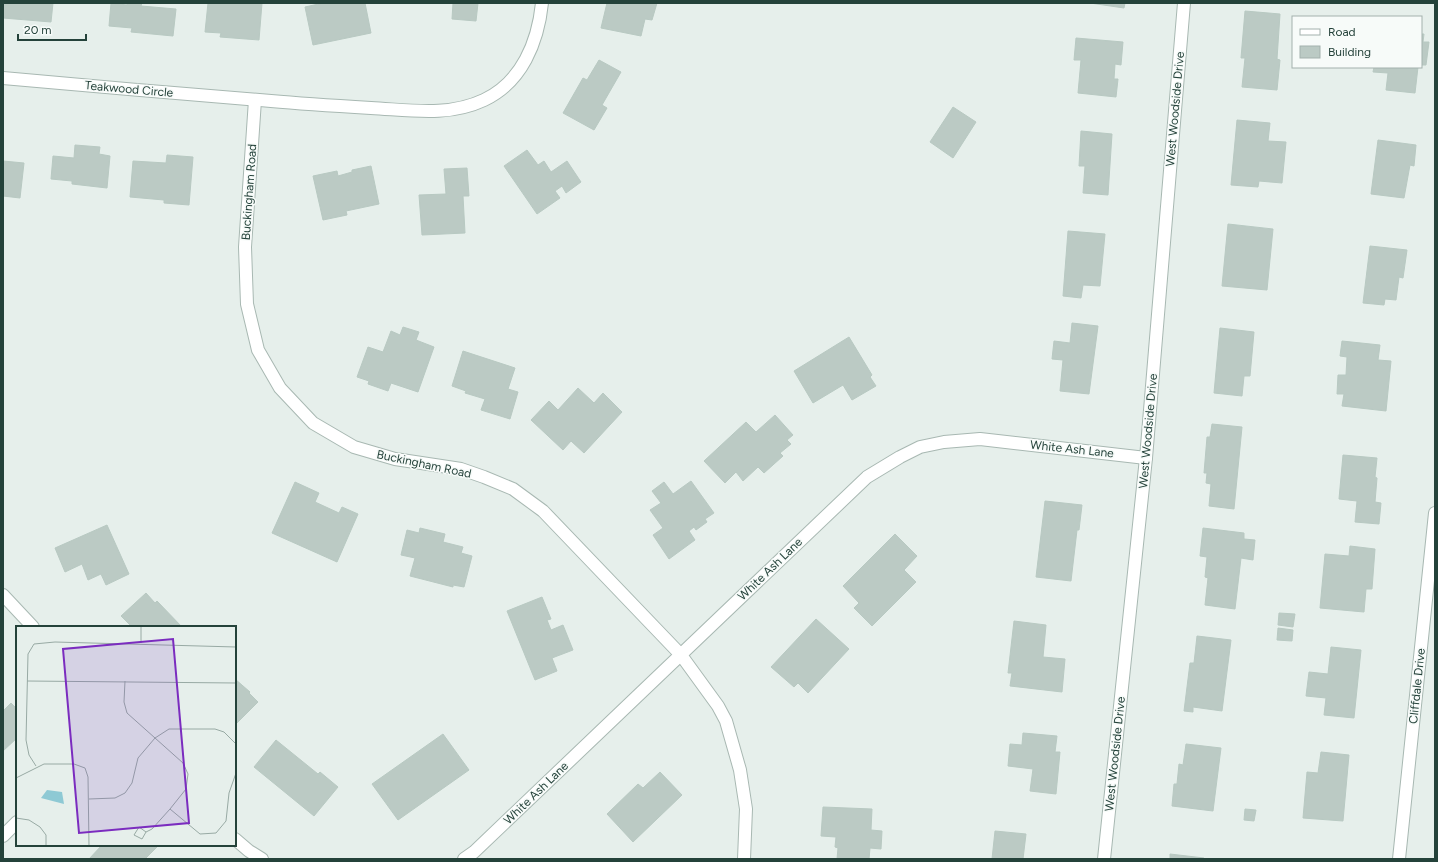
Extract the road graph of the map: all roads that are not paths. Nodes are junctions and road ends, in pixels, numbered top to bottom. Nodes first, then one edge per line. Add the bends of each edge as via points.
1 (542, 3) edge
2 (1184, 3) edge
3 (3, 78) edge
4 (255, 100) junction
5 (1146, 458) junction
6 (1435, 513) edge
7 (3, 594) edge
8 (1430, 608) edge
9 (33, 626) edge
10 (681, 655) junction
11 (16, 823) edge
12 (3, 836) edge
13 (236, 840) edge
14 (262, 859) edge
15 (464, 859) edge
16 (744, 859) edge
17 (1104, 859) edge
18 (1399, 859) edge

1 - 4 street via 527,59 516,76 485,99 468,106 429,112
2 - 5 street, West Woodside Drive
3 - 4 street, Teakwood Circle
4 - 10 street, Buckingham Road via 245,247 246,304 258,350 280,388 313,423 354,447 395,459 461,469 513,489 543,511
5 - 10 street, White Ash Lane via 980,439 920,447 867,477
5 - 17 street, West Woodside Drive
6 - 8 street, Cliffdale Drive
7 - 9 street
8 - 18 street, Cliffdale Drive
10 - 15 street, White Ash Lane
10 - 16 street, Buckingham Road via 726,721 740,770 746,809
11 - 12 street
13 - 14 street

